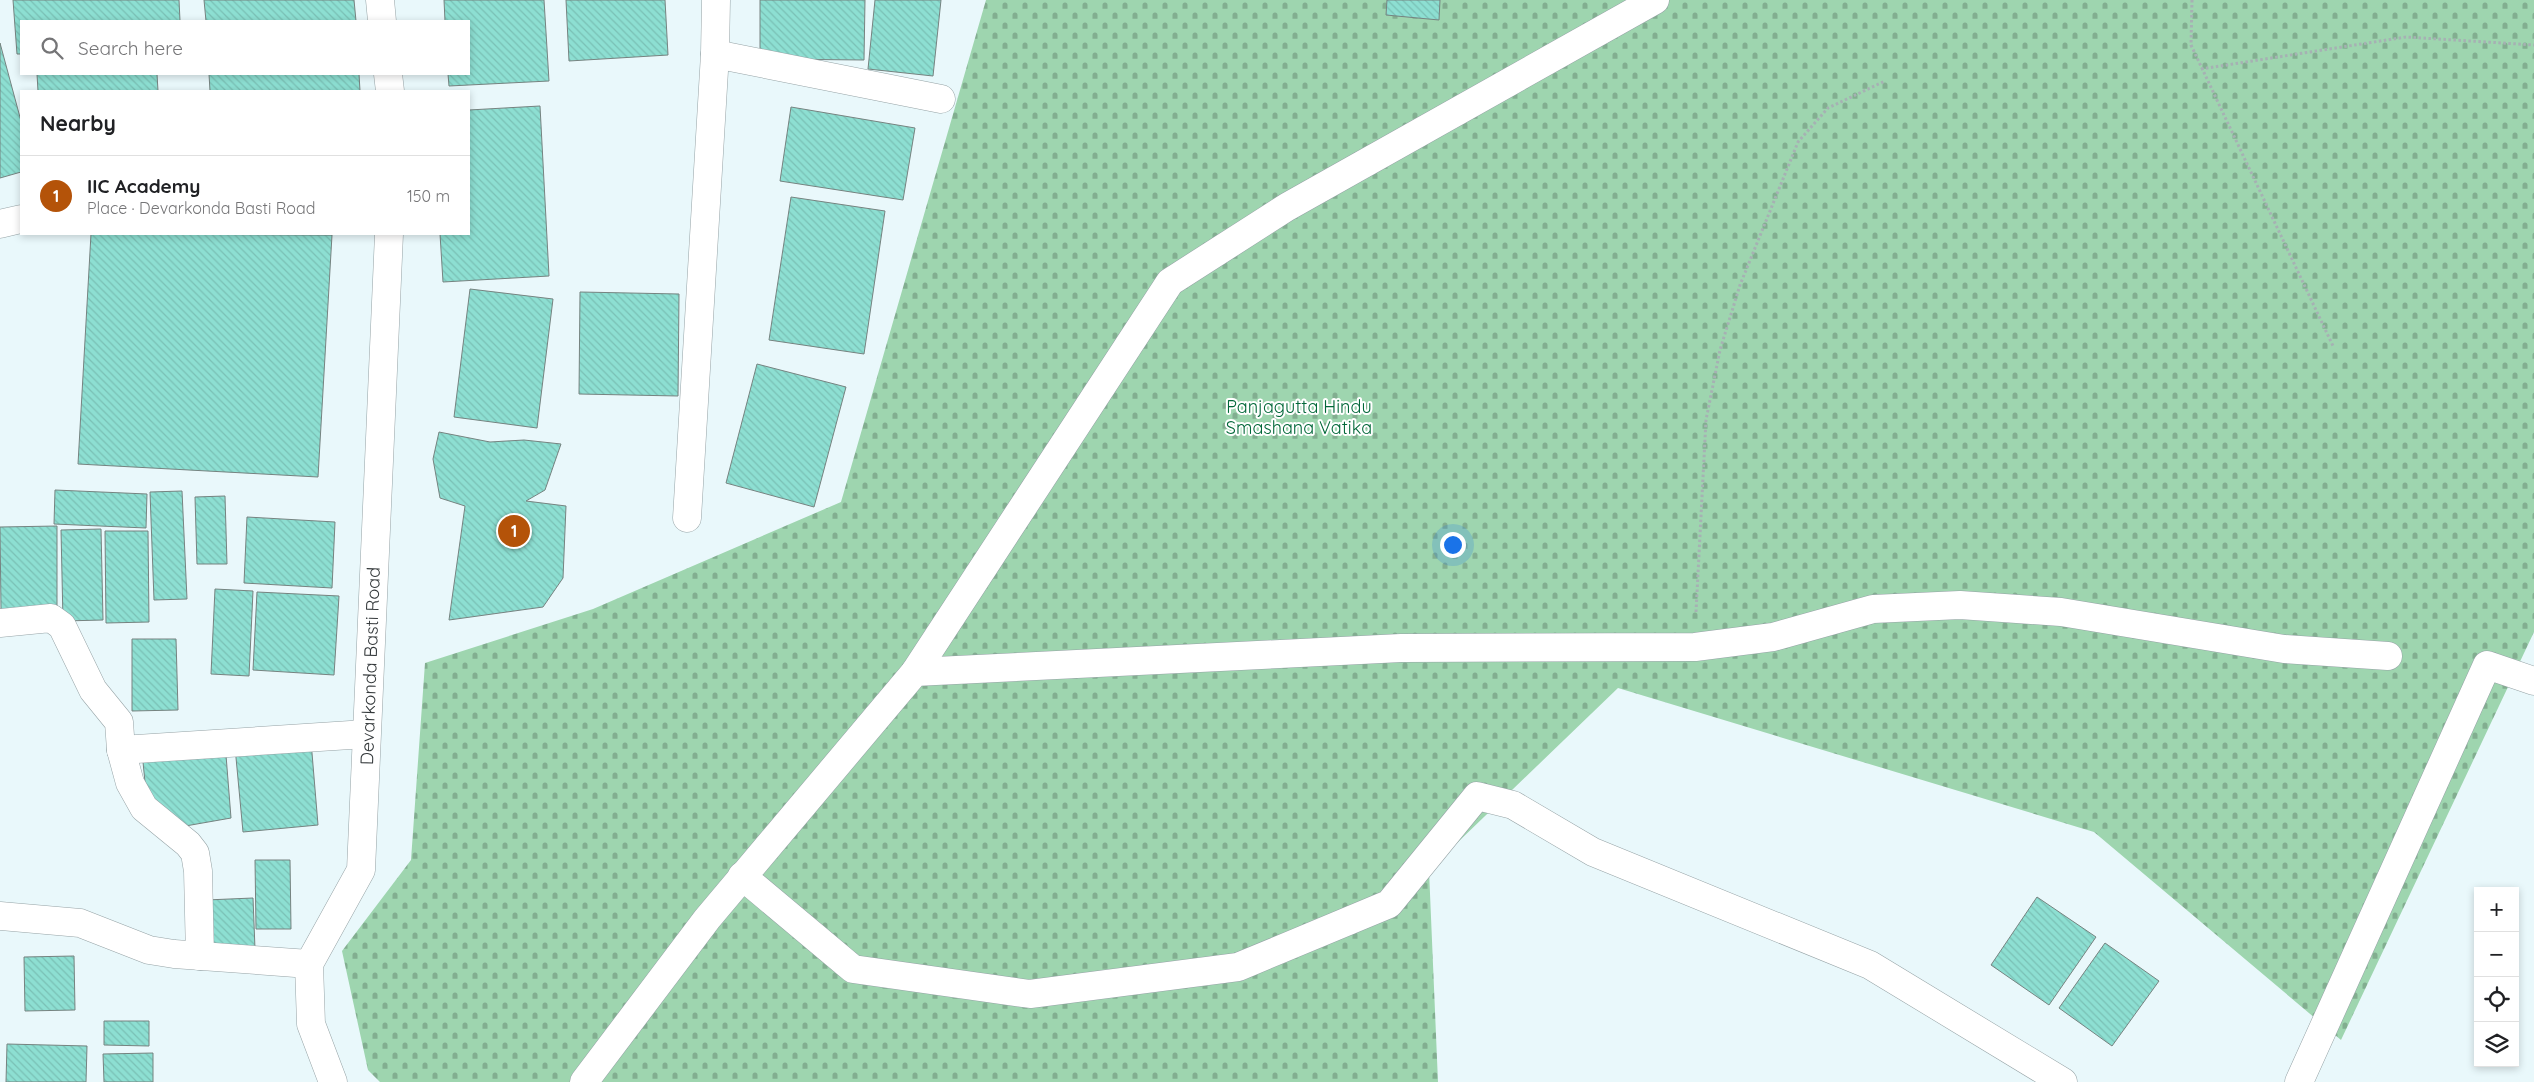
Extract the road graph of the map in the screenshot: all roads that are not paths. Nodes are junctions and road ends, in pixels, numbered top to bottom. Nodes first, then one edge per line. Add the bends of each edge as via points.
1 (380, 0) edge
2 (716, 0) edge
3 (1655, 0) edge
4 (382, 20) edge
5 (715, 54) junction
6 (388, 75) edge
7 (390, 90) edge
8 (941, 99) dead end
9 (20, 219) edge
10 (0, 224) edge
11 (389, 235) edge
12 (688, 518) dead end
13 (0, 623) edge
14 (2388, 656) dead end
15 (915, 672) junction
16 (2534, 681) edge
17 (366, 734) junction
18 (121, 750) junction
19 (742, 876) junction
20 (0, 916) edge
21 (200, 956) junction
22 (309, 964) junction
23 (333, 1082) edge
24 (584, 1082) edge
25 (2063, 1082) edge
26 (2299, 1082) edge

1 - 4 street
2 - 5 street
3 - 15 street via 1287,207 1170,282
5 - 8 street
5 - 12 street
6 - 7 street
9 - 10 street
11 - 17 street, Devarkonda Basti Road
13 - 18 street via 51,618 62,626 93,690 118,722
14 - 15 street via 2284,648 2061,612 1960,605 1873,610 1774,637 1694,647 1400,648
15 - 19 street
16 - 26 street via 2487,665
17 - 18 street
17 - 22 street, Devarkonda Basti Road via 361,870
18 - 21 street via 130,783 144,808 195,853
19 - 24 street
19 - 25 street via 853,969 1030,994 1238,967 1389,904 1478,796 1513,805 1593,852 1870,965
20 - 21 street via 80,923 149,950
21 - 22 street
22 - 23 street via 311,1024

